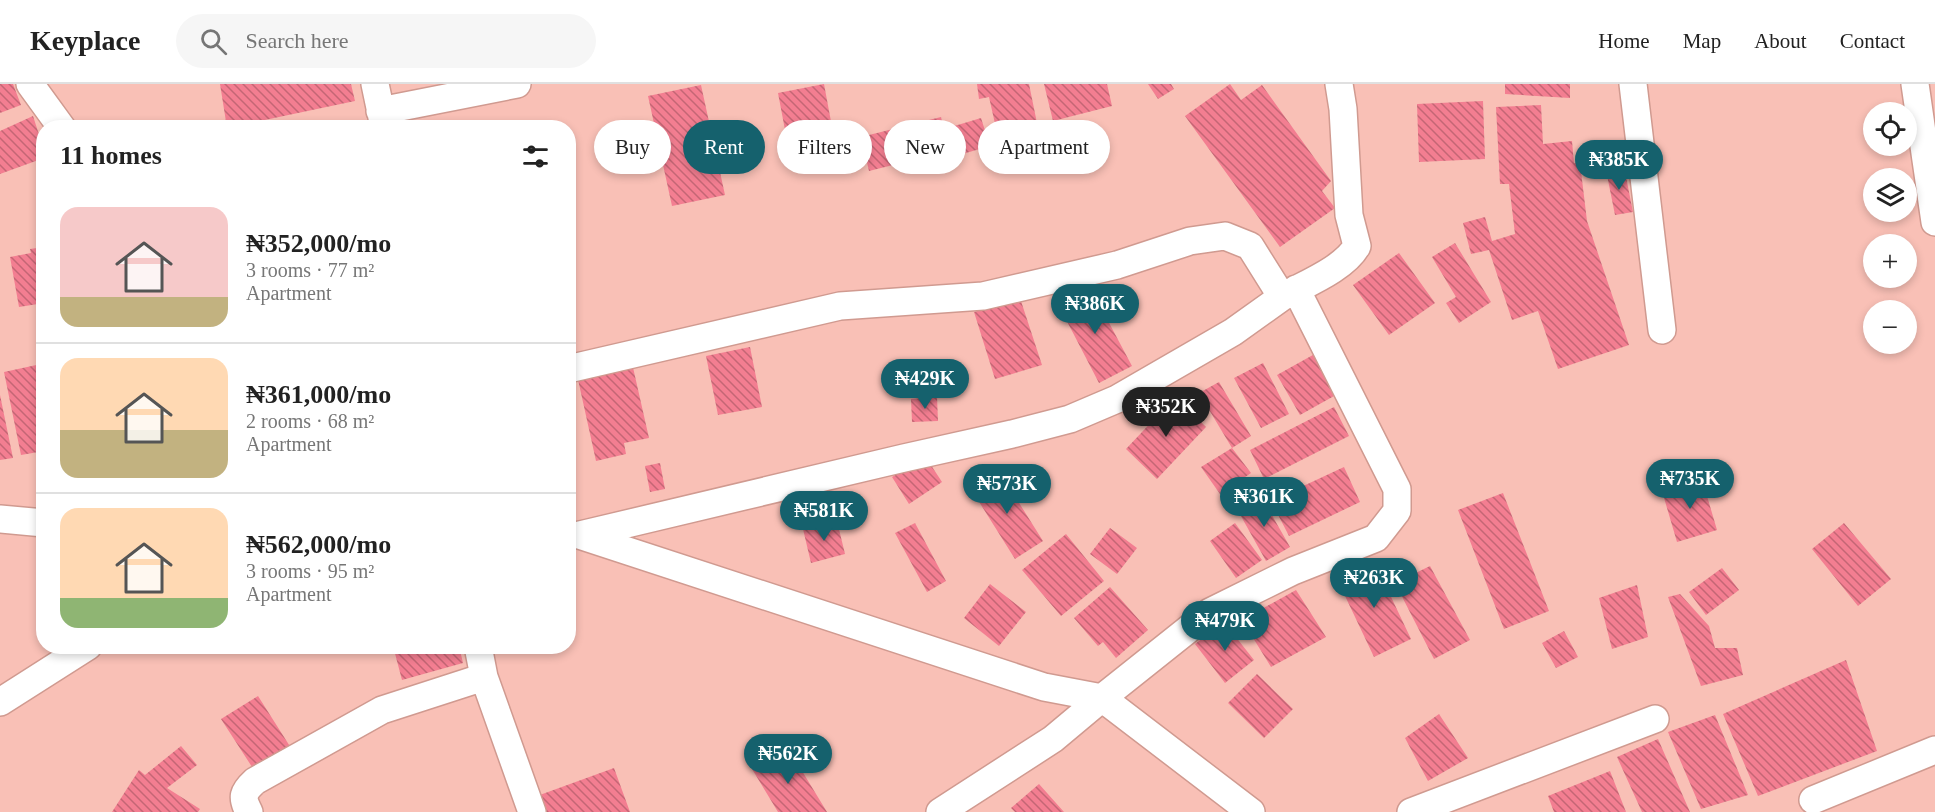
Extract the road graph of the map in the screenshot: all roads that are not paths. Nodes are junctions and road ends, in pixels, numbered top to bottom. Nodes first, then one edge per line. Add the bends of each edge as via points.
1 (30, 84) edge
2 (375, 84) edge
3 (517, 84) edge
4 (1339, 84) edge
5 (1633, 84) edge
6 (1915, 84) edge
7 (382, 119) edge
8 (56, 120) edge
9 (1935, 222) edge
10 (1289, 293) junction
11 (1662, 330) dead end
12 (576, 367) edge
13 (0, 519) edge
14 (36, 522) edge
15 (576, 534) edge
16 (576, 535) edge
17 (75, 654) edge
18 (480, 654) edge
19 (484, 677) junction
20 (1102, 698) junction
21 (0, 702) edge
22 (1655, 719) dead end
23 (1935, 750) edge
24 (1813, 800) dead end
25 (249, 812) edge
26 (532, 812) edge
27 (940, 812) edge
28 (1251, 812) edge
29 (1411, 812) edge

1 - 8 street
2 - 7 street
3 - 7 street
4 - 10 street via 1349,215 1357,246 1351,256
5 - 11 street
6 - 9 street
10 - 12 street via 1250,246 1225,236 1190,241 1117,265 983,296 840,306
10 - 15 street via 1233,332 1118,399 1070,419
10 - 20 street via 1397,489 1397,511 1376,538 1293,571 1210,612
13 - 14 street
16 - 20 street via 1044,687
17 - 21 street
18 - 19 street
19 - 25 street via 382,710 255,781 244,790
19 - 26 street
20 - 27 street via 1053,739
20 - 28 street
22 - 29 street
23 - 24 street

